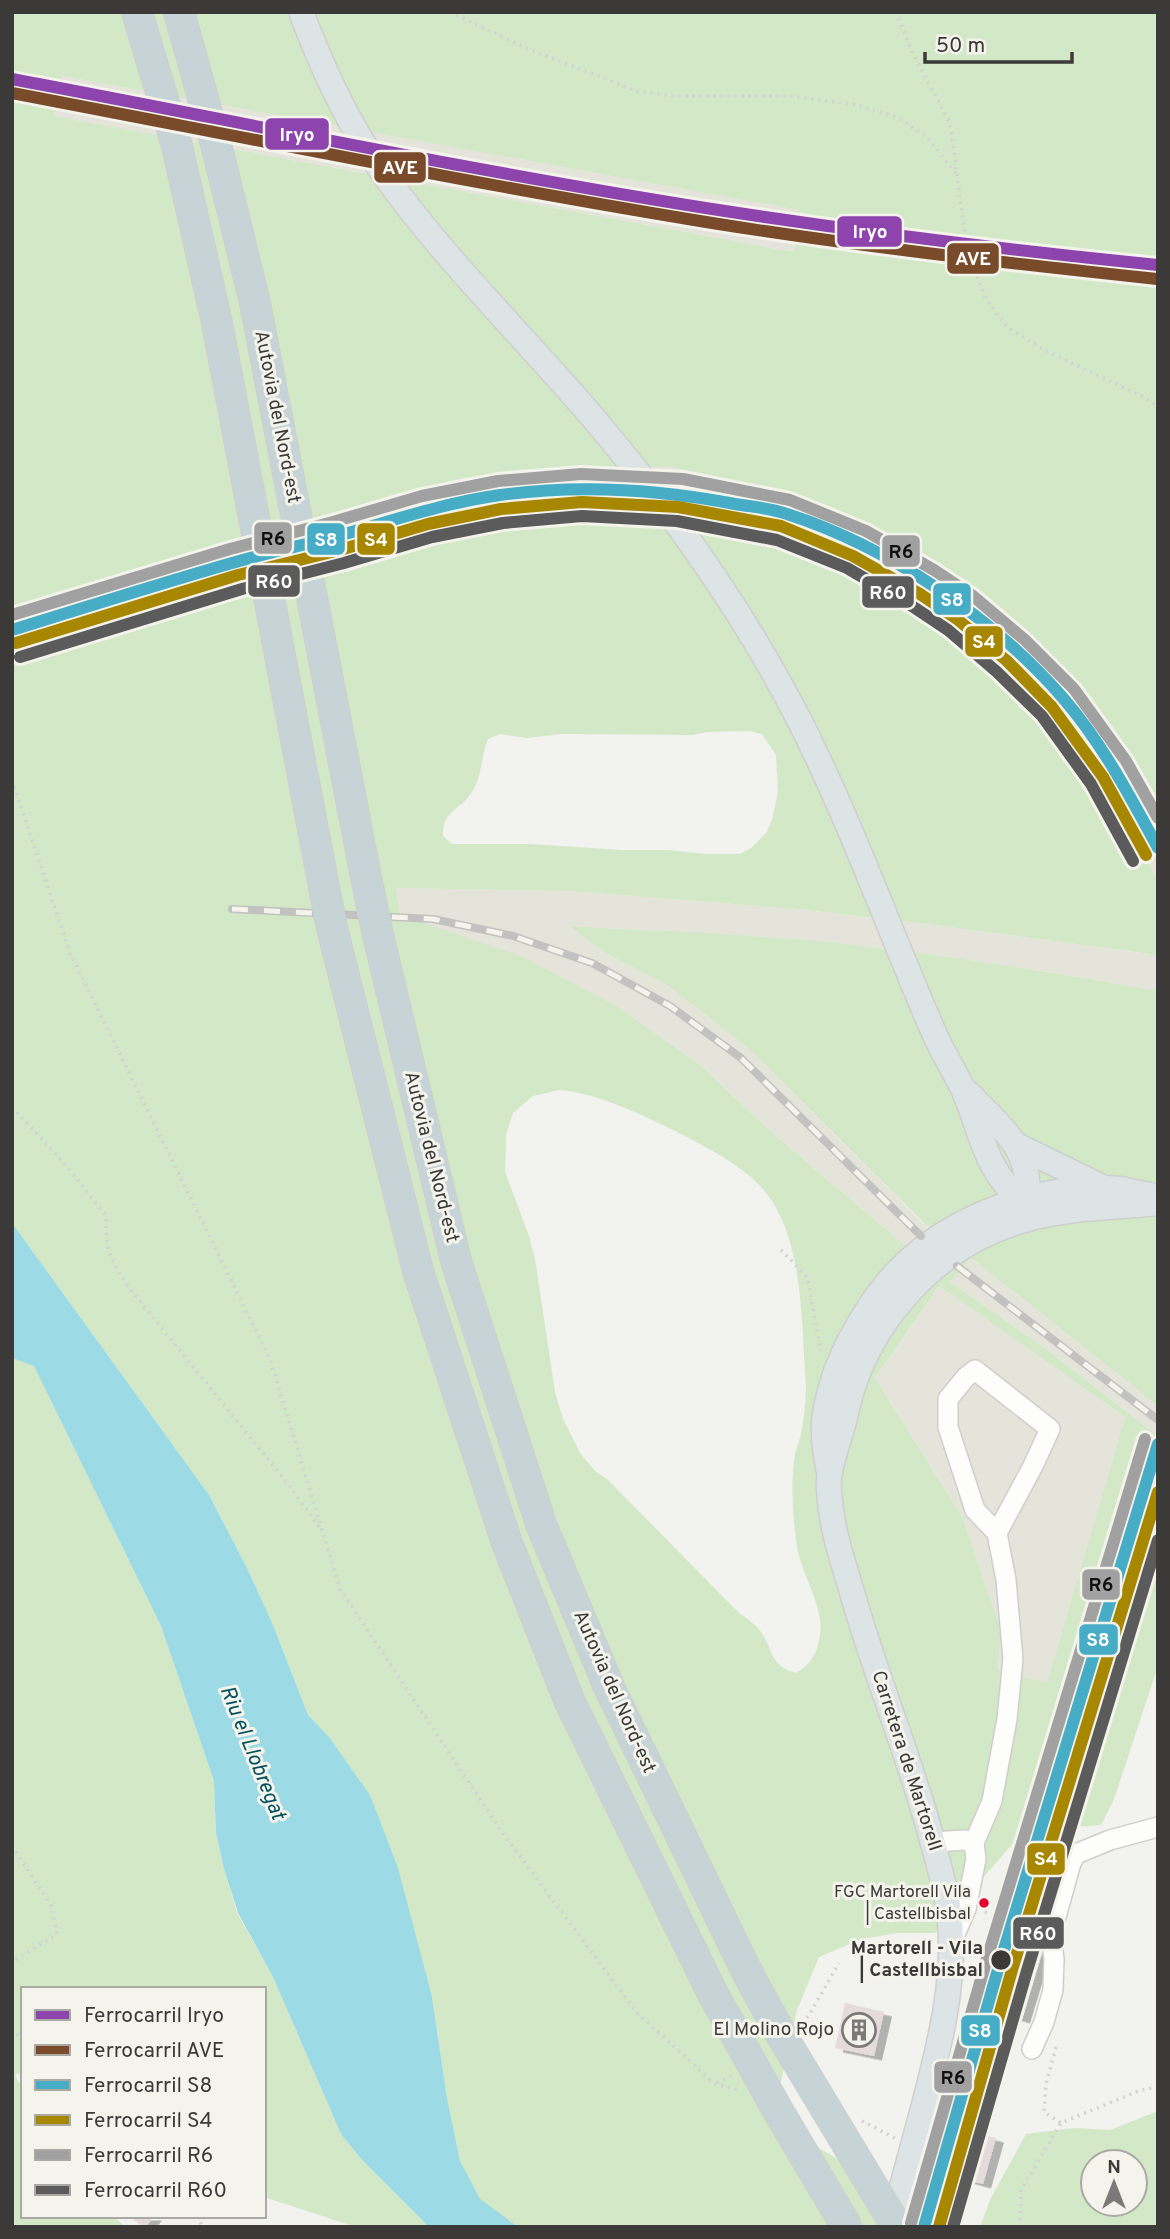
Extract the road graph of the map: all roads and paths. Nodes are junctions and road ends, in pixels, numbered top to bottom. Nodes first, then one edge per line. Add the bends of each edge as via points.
1 (137, 12) edge
2 (179, 12) edge
3 (301, 12) edge
4 (450, 12) edge
5 (896, 12) edge
6 (957, 175) junction
7 (1158, 407) edge
8 (12, 780) edge
9 (962, 1087) junction
10 (12, 1107) edge
11 (1016, 1145) junction
12 (991, 1160) junction
13 (1108, 1188) junction
14 (1158, 1197) edge
15 (1026, 1199) junction
16 (1158, 1203) edge
17 (1081, 1209) junction
18 (977, 1216) junction
19 (781, 1250) dead end
20 (901, 1303) junction
21 (843, 1384) junction
22 (323, 1532) junction
23 (997, 1533) junction
24 (1158, 1827) edge
25 (933, 1842) junction
26 (974, 1843) junction
27 (12, 1846) edge
28 (973, 1875) junction
29 (942, 1878) junction
30 (952, 1942) junction
31 (12, 1959) edge
32 (1032, 2049) dead end
33 (715, 2084) dead end
34 (1158, 2087) edge
35 (847, 2227) edge
36 (891, 2227) edge
37 (897, 2227) edge
38 (1020, 2227) edge

1 - 35 highway, Autovia del Nord-est, bridge via 177,146 217,323 332,928 418,1271 507,1543 569,1700 712,1992
2 - 37 highway, Autovia del Nord-est, bridge via 255,303 377,931 456,1261 541,1524 609,1687 747,1972
3 - 9 main road via 352,124 392,185 622,455 728,596 822,767 936,1037
4 - 6 path via 636,91 673,96 788,96 852,104 899,118 928,138
5 - 6 path via 950,123
6 - 7 path via 967,250 986,299 1007,327
8 - 22 path via 70,953 270,1359
9 - 11 main road
9 - 12 main road
10 - 22 path via 106,1216 111,1260 127,1285
11 - 13 main road
11 - 15 main road via 1026,1175
12 - 15 main road via 1004,1183
12 - 18 main road via 988,1198
13 - 14 main road
13 - 15 main road
15 - 17 main road
15 - 18 main road
15 - 20 main road via 1008,1215 979,1227 917,1270
16 - 17 main road
17 - 20 main road via 1018,1221 972,1241 931,1270
18 - 21 main road via 900,1268 878,1294 840,1359
19 - 21 path via 807,1277 823,1360
20 - 21 main road
21 - 25 main road, Carretera de Martorell via 830,1477 832,1517 857,1612
22 - 33 path via 340,1589 502,1832 637,2012
23 - 23 street via 975,1510 948,1427 948,1399 975,1370 1050,1429
23 - 26 street via 1013,1660 992,1801
24 - 32 street via 1076,1854 1051,1935 1053,1990
25 - 26 street
25 - 29 main road, Carretera de Martorell
26 - 28 street
27 - 31 path via 51,1905 57,1934
28 - 29 street
28 - 30 street
29 - 30 main road, Carretera de Martorell
30 - 36 main road, Carretera de Martorell via 940,2040
34 - 38 path via 1061,2123 1021,2190

